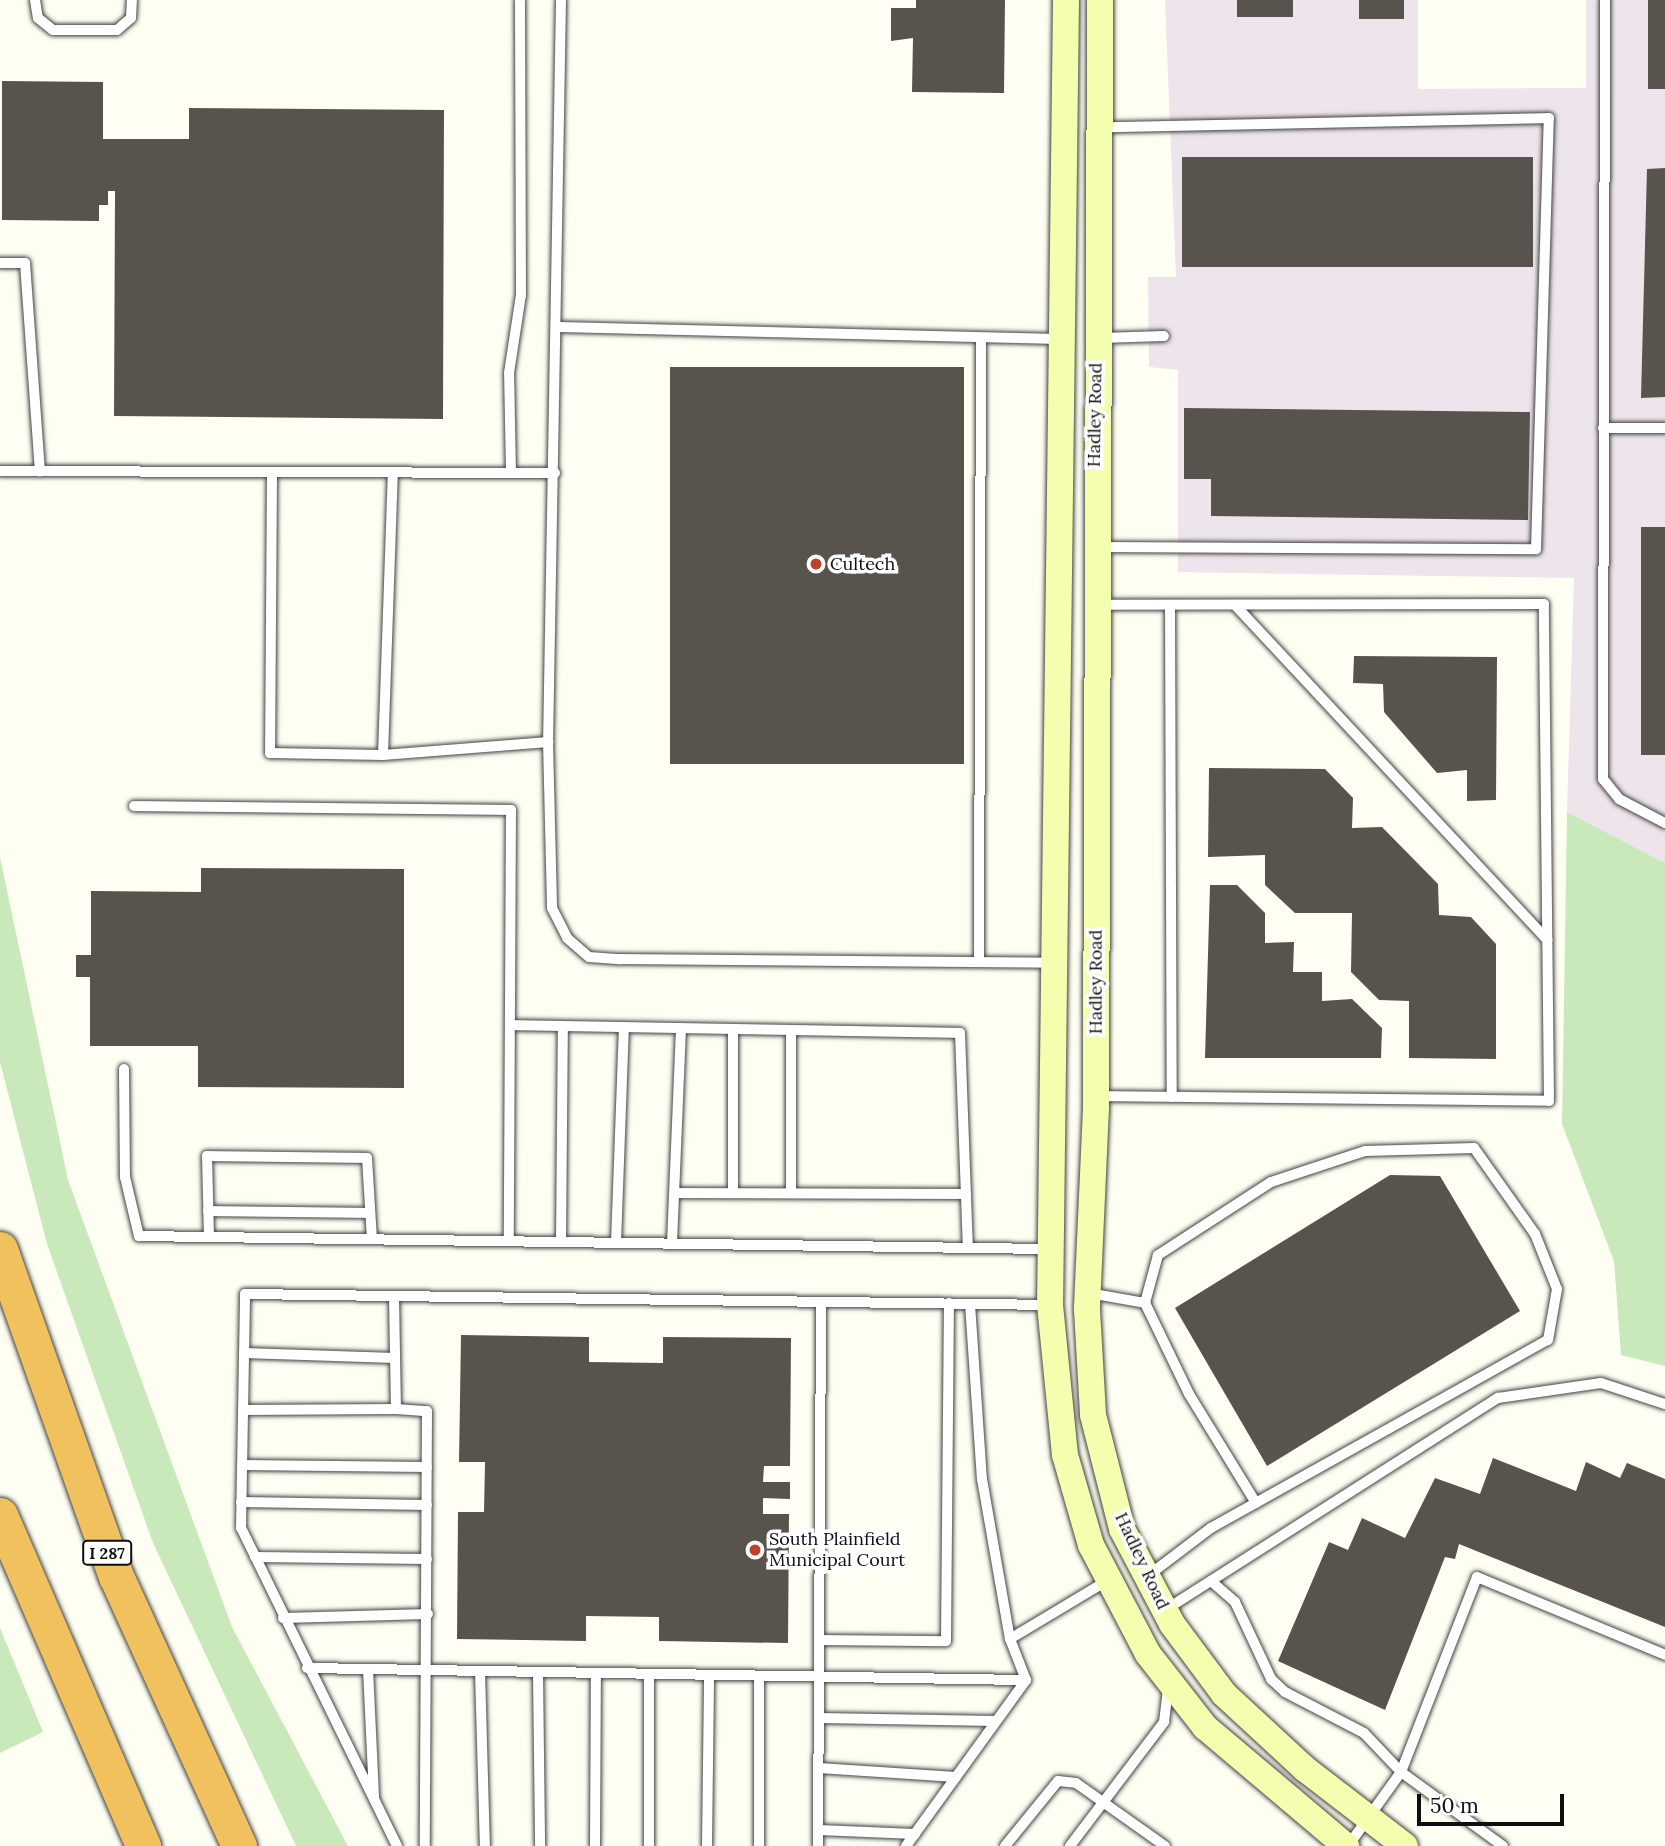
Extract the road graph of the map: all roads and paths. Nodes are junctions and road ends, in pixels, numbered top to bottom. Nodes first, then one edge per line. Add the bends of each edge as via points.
1 (35, 0) edge
2 (132, 0) edge
3 (520, 0) edge
4 (561, 0) edge
5 (1066, 0) edge
6 (1100, 0) edge
7 (1605, 0) edge
8 (1101, 127) junction
9 (0, 263) edge
10 (559, 327) junction
11 (1164, 336) dead end
12 (1097, 338) junction
13 (1060, 339) junction
14 (981, 340) junction
15 (1603, 428) junction
16 (1665, 428) edge
17 (0, 471) edge
18 (40, 471) junction
19 (393, 473) junction
20 (511, 473) junction
21 (555, 473) junction
22 (272, 474) junction
23 (1094, 547) junction
24 (1094, 605) junction
25 (1170, 605) junction
26 (1235, 605) junction
27 (548, 742) junction
28 (383, 755) junction
29 (134, 806) dead end
30 (1665, 823) edge
31 (1547, 940) junction
32 (979, 962) junction
33 (1054, 963) junction
34 (510, 1025) junction
35 (563, 1026) junction
36 (624, 1027) junction
37 (681, 1028) junction
38 (733, 1029) junction
39 (791, 1030) junction
40 (124, 1069) dead end
41 (1096, 1096) junction
42 (1172, 1097) junction
43 (674, 1193) junction
44 (733, 1193) junction
45 (791, 1193) junction
46 (966, 1194) junction
47 (208, 1212) junction
48 (370, 1213) junction
49 (209, 1237) junction
50 (372, 1239) junction
51 (509, 1241) junction
52 (561, 1242) junction
53 (616, 1243) junction
54 (672, 1243) junction
55 (968, 1248) junction
56 (0, 1249) edge
57 (1051, 1249) junction
58 (394, 1296) junction
59 (821, 1301) junction
60 (1088, 1301) junction
61 (950, 1303) junction
62 (1145, 1303) junction
63 (970, 1304) junction
64 (1050, 1305) junction
65 (244, 1353) junction
66 (395, 1358) junction
67 (1665, 1404) edge
68 (396, 1409) junction
69 (243, 1410) junction
70 (242, 1465) junction
71 (427, 1467) junction
72 (241, 1502) junction
73 (1256, 1503) junction
74 (427, 1505) junction
75 (0, 1515) edge
76 (254, 1557) junction
77 (427, 1559) junction
78 (1147, 1577) junction
79 (1108, 1580) junction
80 (1211, 1581) junction
81 (1165, 1610) junction
82 (428, 1614) junction
83 (283, 1618) junction
84 (1010, 1639) junction
85 (821, 1640) junction
86 (1665, 1655) edge
87 (307, 1668) junction
88 (368, 1669) junction
89 (428, 1670) junction
90 (480, 1671) junction
91 (1161, 1671) junction
92 (538, 1673) junction
93 (596, 1673) junction
94 (649, 1674) junction
95 (709, 1675) junction
96 (760, 1676) junction
97 (821, 1677) junction
98 (1026, 1680) junction
99 (820, 1718) junction
100 (996, 1721) junction
101 (819, 1768) junction
102 (1401, 1772) junction
103 (956, 1777) junction
104 (1103, 1800) junction
105 (374, 1801) junction
106 (1368, 1817) junction
107 (818, 1830) junction
108 (915, 1834) junction
109 (1158, 1844) edge
110 (143, 1846) edge
111 (239, 1846) edge
112 (397, 1846) edge
113 (425, 1846) edge
114 (485, 1846) edge
115 (540, 1846) edge
116 (595, 1846) edge
117 (649, 1846) edge
118 (707, 1846) edge
119 (759, 1846) edge
120 (818, 1846) edge
121 (906, 1846) edge
122 (1005, 1846) edge
123 (1070, 1846) edge
124 (1347, 1846) edge
125 (1405, 1846) edge
126 (1503, 1846) edge

1 - 2 lane via 38,18 66,30 117,30 131,18
3 - 20 lane via 522,295 509,373
4 - 10 lane
5 - 13 main road, Hadley Road
6 - 8 main road, Hadley Road
7 - 15 lane
8 - 12 main road, Hadley Road
8 - 23 lane via 1549,118 1536,549
9 - 18 lane via 26,263
10 - 14 lane
10 - 21 lane
11 - 12 lane
12 - 23 main road, Hadley Road
13 - 14 lane
13 - 33 main road, Hadley Road
14 - 32 lane
15 - 16 lane
15 - 30 lane via 1604,779 1619,799
17 - 18 lane
18 - 22 lane
19 - 20 lane
19 - 22 lane
19 - 28 lane
20 - 21 lane
21 - 27 lane
22 - 28 lane via 270,753
23 - 24 main road, Hadley Road
24 - 25 lane
24 - 41 main road, Hadley Road
25 - 26 lane
25 - 42 lane
26 - 31 lane
26 - 31 lane via 1544,604
27 - 28 lane
27 - 32 lane via 552,908 567,938 589,957
29 - 34 lane via 511,810
31 - 42 lane via 1549,1101
32 - 33 lane
33 - 57 main road, Hadley Road
34 - 35 lane
34 - 51 lane
35 - 36 lane
35 - 52 lane
36 - 37 lane
36 - 53 lane
37 - 38 lane
37 - 43 lane
38 - 39 lane
38 - 44 lane
39 - 45 lane
39 - 46 lane via 960,1033
40 - 49 lane via 125,1177 139,1236
41 - 42 lane
41 - 60 main road, Hadley Road
43 - 44 lane
43 - 54 lane
44 - 45 lane
45 - 46 lane
46 - 55 lane
47 - 48 lane
47 - 48 lane via 207,1156 367,1158
47 - 49 lane
48 - 50 lane
49 - 50 lane
50 - 51 lane
51 - 52 lane
52 - 53 lane
53 - 54 lane
54 - 55 lane
55 - 57 lane
56 - 111 highway, I 287 via 116,1576
57 - 64 main road, Hadley Road
58 - 59 lane
58 - 65 lane via 245,1294
58 - 66 lane
59 - 61 lane
59 - 85 lane
60 - 62 lane
60 - 64 main road
60 - 78 main road, Hadley Road via 1093,1415 1122,1529
61 - 63 lane
61 - 85 lane via 946,1641
62 - 73 lane via 1189,1394
62 - 73 lane via 1158,1255 1271,1182 1365,1151 1474,1148 1535,1234 1557,1289 1548,1340
63 - 64 lane
63 - 84 lane via 982,1479
64 - 79 main road, Hadley Road via 1065,1455
65 - 66 lane
65 - 69 lane
66 - 68 lane
67 - 80 lane via 1601,1383 1498,1398
68 - 69 lane
68 - 71 lane via 427,1411
69 - 70 lane
70 - 71 lane
70 - 72 lane
71 - 74 lane
72 - 74 lane
72 - 76 lane via 241,1528
73 - 78 lane
74 - 77 lane
75 - 110 highway
76 - 77 lane
76 - 83 lane
77 - 82 lane
78 - 81 main road, Hadley Road
79 - 84 lane
79 - 91 main road, Hadley Road
80 - 81 lane
80 - 102 lane via 1235,1602 1271,1679 1306,1705 1364,1733
81 - 106 main road, Hadley Road via 1224,1694
82 - 83 lane
82 - 89 lane
83 - 87 lane
84 - 98 lane
85 - 97 lane
86 - 102 lane via 1477,1577
87 - 88 lane
87 - 105 lane
88 - 89 lane
88 - 105 lane
89 - 90 lane
89 - 113 lane
90 - 92 lane
90 - 114 lane
91 - 104 lane via 1169,1695 1164,1722
91 - 124 main road, Hadley Road via 1205,1727
92 - 93 lane
92 - 115 lane
93 - 94 lane
93 - 116 lane
94 - 95 lane
94 - 117 lane
95 - 96 lane
95 - 118 lane
96 - 97 lane
96 - 119 lane
97 - 98 lane
97 - 99 lane
98 - 100 lane
99 - 100 lane
99 - 101 lane
100 - 103 lane
101 - 103 lane
101 - 107 lane
102 - 106 lane
102 - 126 lane
103 - 108 lane
104 - 109 lane
104 - 122 lane via 1076,1783 1058,1781
104 - 123 lane
105 - 112 lane
106 - 124 lane
106 - 125 main road, Hadley Road
107 - 108 lane
107 - 120 lane
108 - 121 lane

